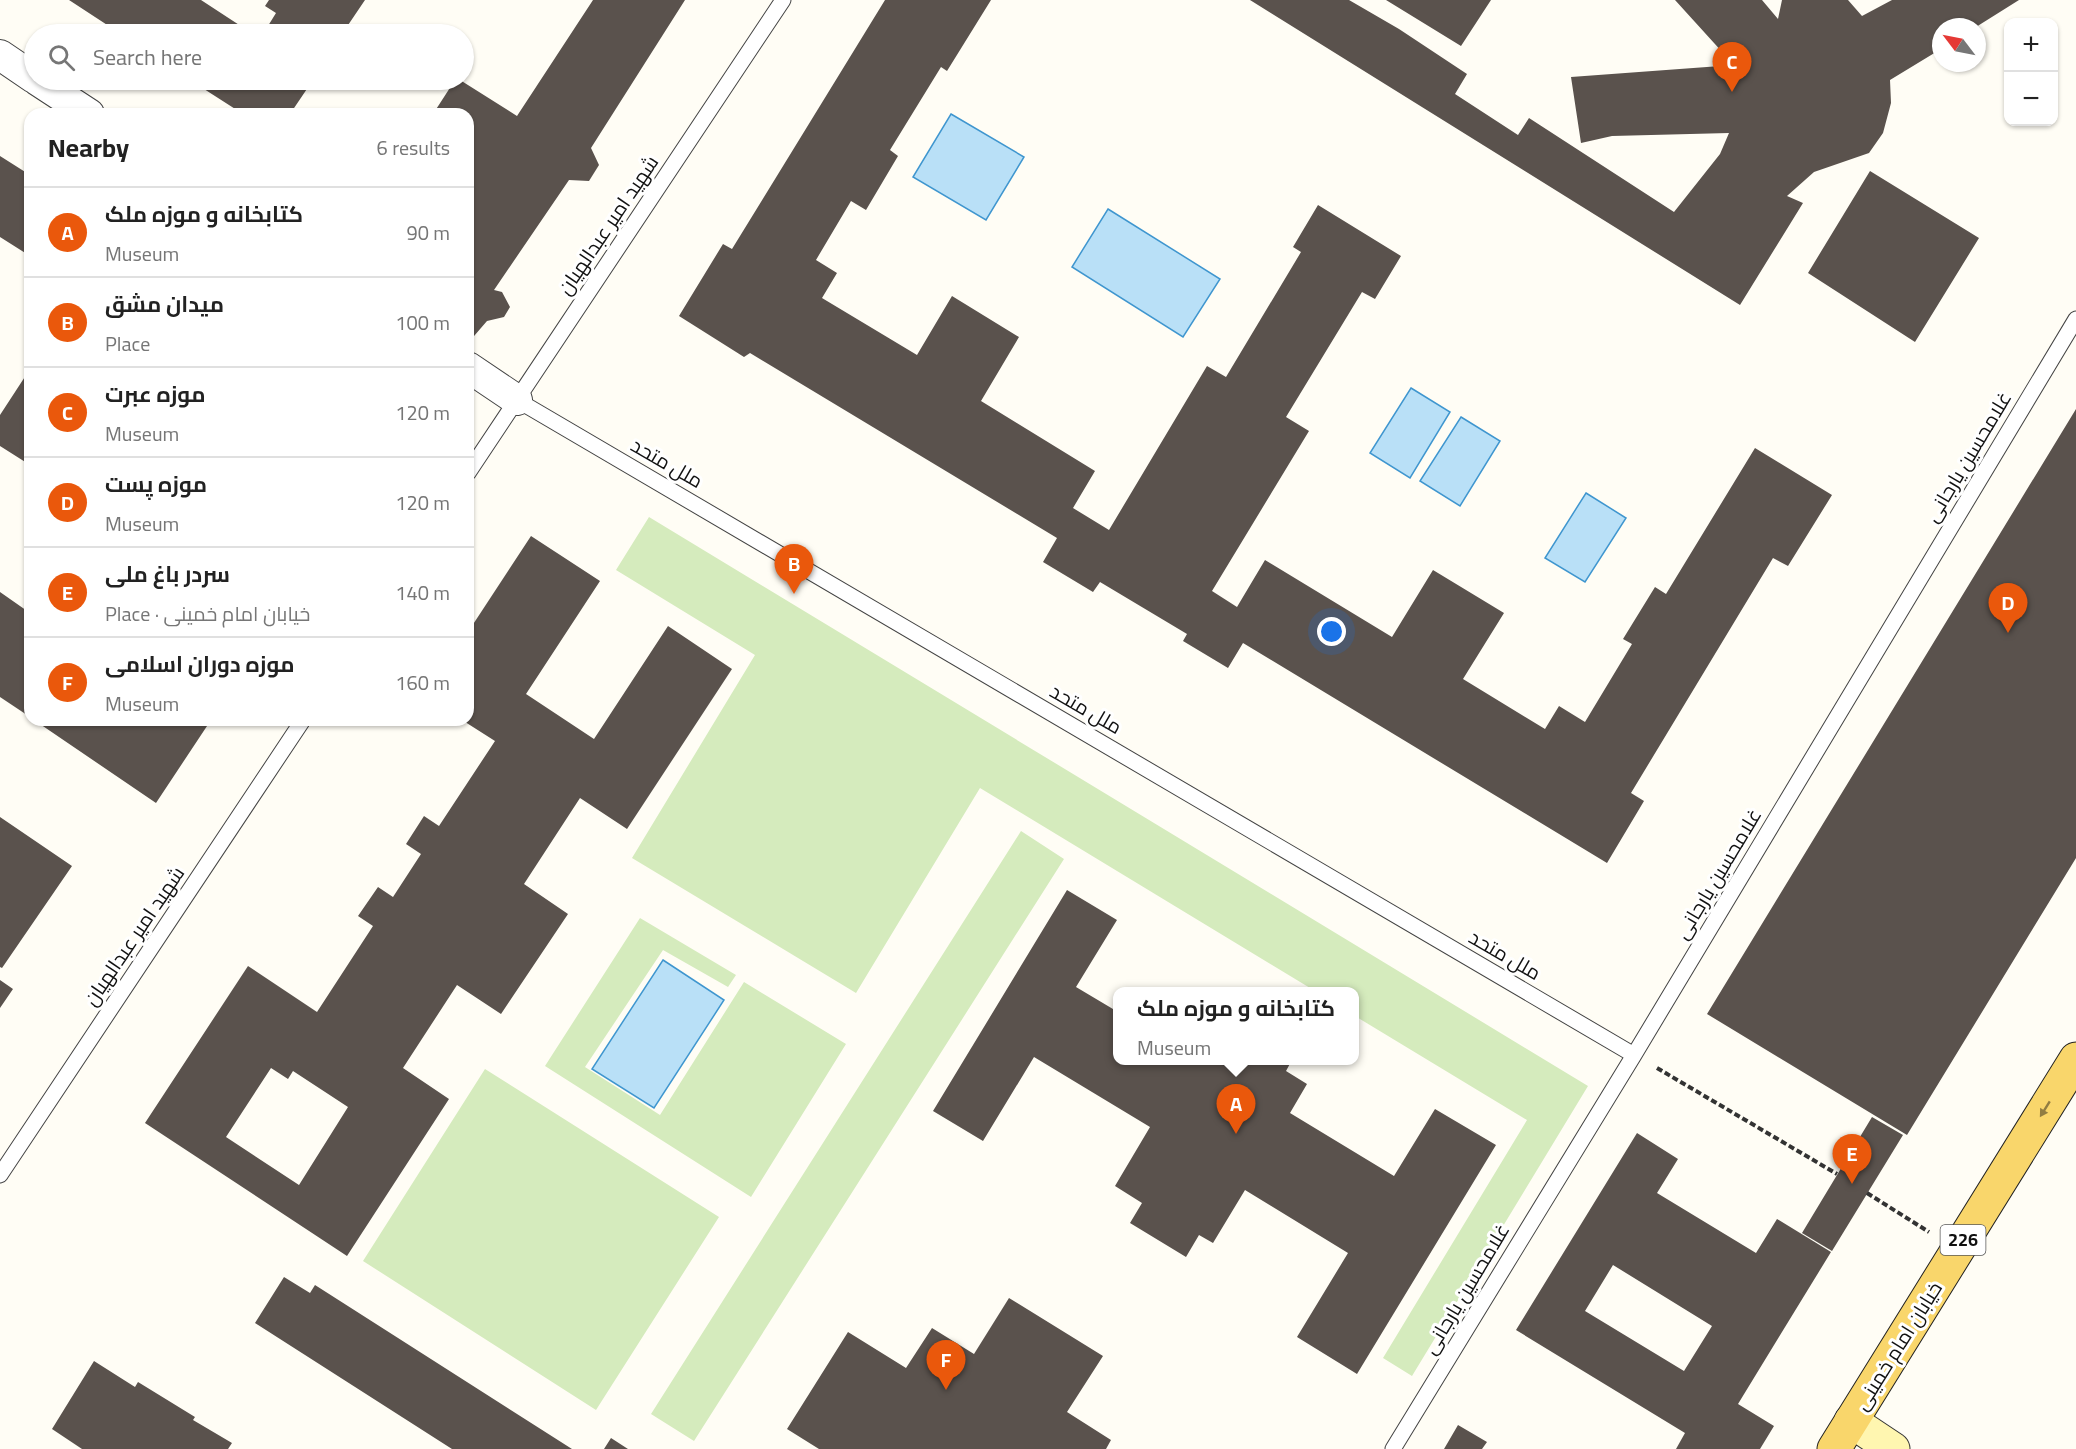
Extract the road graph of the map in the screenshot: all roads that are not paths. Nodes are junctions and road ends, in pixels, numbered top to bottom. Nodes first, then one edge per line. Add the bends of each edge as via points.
1 (783, 0) edge
2 (0, 55) edge
3 (24, 71) edge
4 (53, 90) edge
5 (80, 108) edge
6 (2076, 318) edge
7 (474, 371) edge
8 (517, 400) junction
9 (474, 464) edge
10 (299, 726) edge
11 (1634, 1055) junction
12 (2076, 1059) edge
13 (0, 1175) edge
14 (1843, 1441) edge
15 (1393, 1449) edge
16 (1893, 1449) edge

1 - 8 lane, شهید امیر عبدالهیان
2 - 3 street
4 - 5 street
6 - 11 lane, غلامحسین یارجانی
7 - 8 street
8 - 9 lane, شهید امیر عبدالهیان
8 - 11 lane, ملل متحد
10 - 13 lane, شهید امیر عبدالهیان
11 - 15 lane, غلامحسین یارجانی
12 -> 14 main road, خیابان امام خمینی / 226
14 - 16 street

